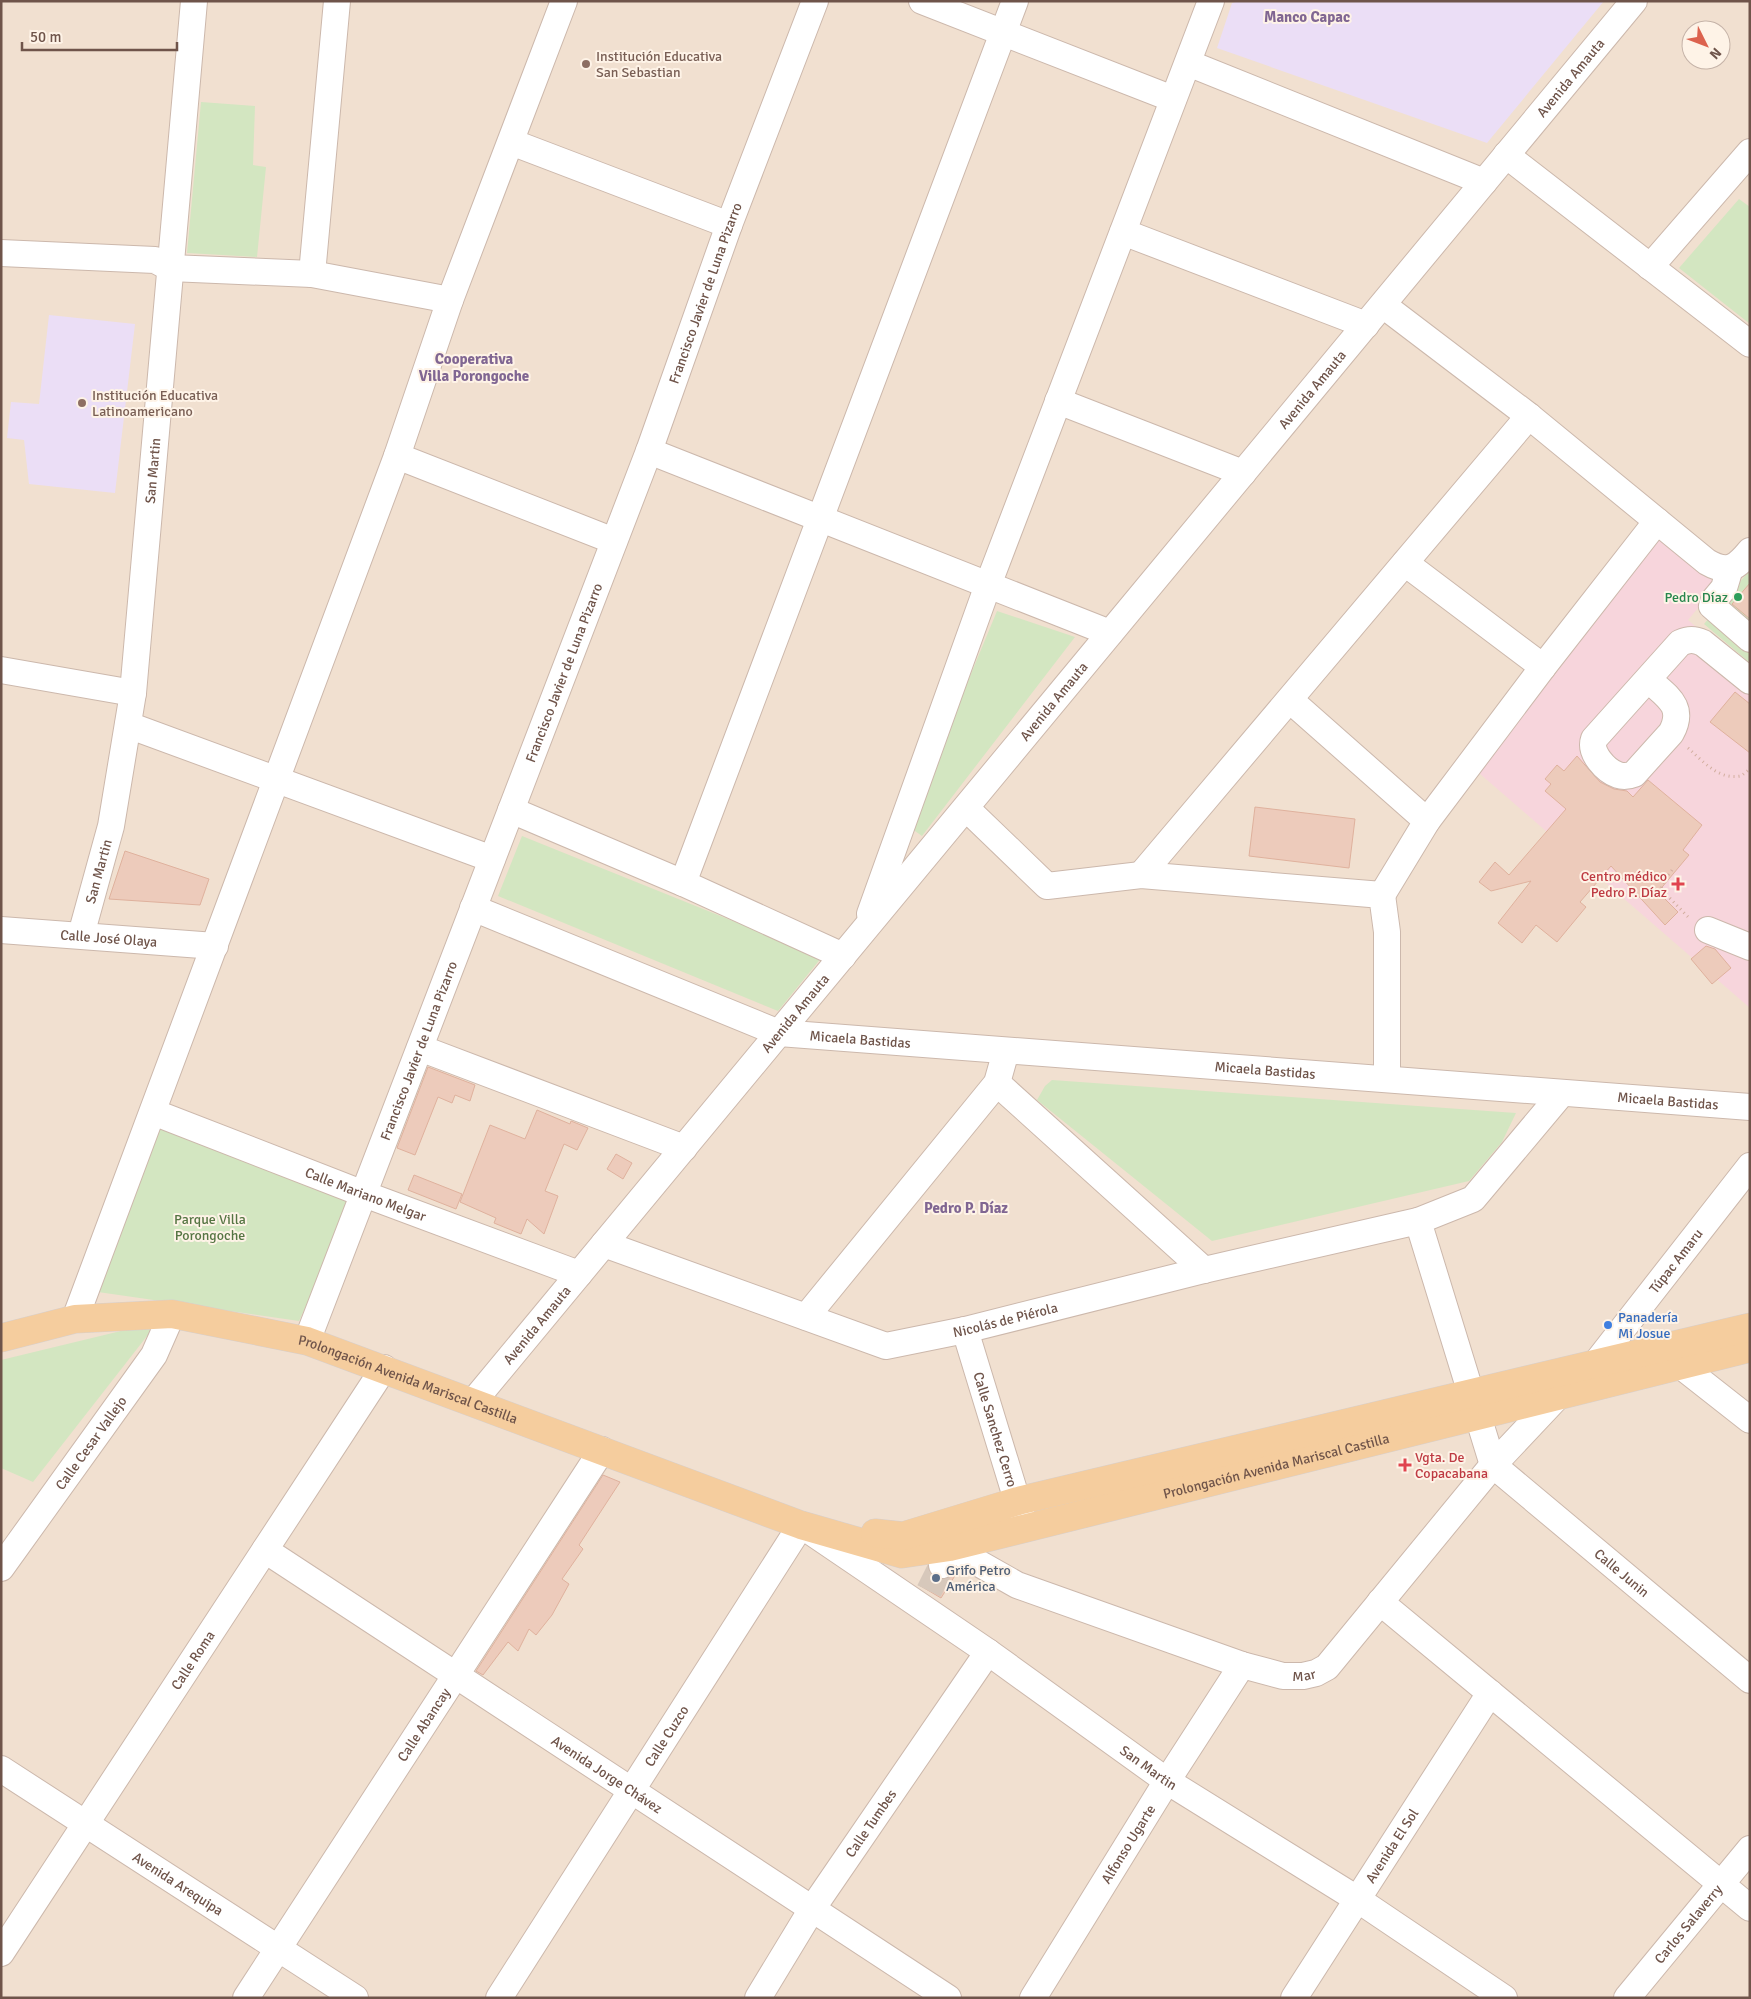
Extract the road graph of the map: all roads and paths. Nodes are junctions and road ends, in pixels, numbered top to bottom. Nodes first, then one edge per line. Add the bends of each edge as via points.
1 (194, 1) edge
2 (337, 1) edge
3 (564, 1) edge
4 (815, 1) edge
5 (922, 1) edge
6 (1015, 1) edge
7 (1211, 1) edge
8 (1634, 1) edge
9 (1003, 32) junction
10 (1188, 63) junction
11 (1173, 98) junction
12 (511, 142) junction
13 (1750, 152) edge
14 (1506, 155) junction
15 (1741, 177) edge
16 (1484, 182) junction
17 (730, 225) junction
18 (1124, 232) junction
19 (1, 253) edge
20 (1650, 267) junction
21 (170, 268) junction
22 (312, 274) junction
23 (450, 300) junction
24 (1382, 305) junction
25 (1366, 325) junction
26 (1750, 344) edge
27 (1058, 401) junction
28 (1529, 416) junction
29 (649, 450) junction
30 (397, 456) junction
31 (1243, 473) junction
32 (820, 518) junction
33 (1657, 521) junction
34 (614, 541) junction
35 (1750, 550) edge
36 (1405, 563) junction
37 (1730, 568) junction
38 (988, 585) junction
39 (1110, 633) junction
40 (1750, 639) edge
41 (1543, 667) junction
42 (1, 670) edge
43 (1648, 680) junction
44 (1750, 681) edge
45 (133, 693) junction
46 (1290, 700) junction
47 (128, 725) junction
48 (1671, 732) junction
49 (1750, 769) edge
50 (277, 780) junction
51 (966, 808) junction
52 (511, 810) junction
53 (1427, 821) junction
54 (492, 859) junction
55 (1672, 870) dead end
56 (1142, 875) junction
57 (683, 883) junction
58 (1382, 895) junction
59 (473, 908) junction
60 (1, 930) edge
61 (864, 930) junction
62 (1708, 930) joint
63 (81, 936) junction
64 (215, 946) junction
65 (1750, 947) edge
66 (843, 956) junction
67 (779, 1033) junction
68 (420, 1048) junction
69 (1006, 1051) junction
70 (1387, 1079) junction
71 (997, 1083) junction
72 (1562, 1093) junction
73 (1750, 1107) edge
74 (153, 1112) junction
75 (684, 1148) junction
76 (1749, 1168) edge
77 (364, 1194) junction
78 (1418, 1221) junction
79 (604, 1244) junction
80 (1204, 1270) junction
81 (579, 1274) junction
82 (172, 1314) junction
83 (806, 1317) junction
84 (76, 1319) junction
85 (1750, 1327) edge
86 (965, 1330) junction
87 (1, 1338) edge
88 (307, 1341) junction
89 (1750, 1348) edge
90 (1676, 1355) junction
91 (1596, 1363) junction
92 (384, 1368) junction
93 (1557, 1397) junction
94 (473, 1402) junction
95 (1474, 1404) junction
96 (1750, 1420) edge
97 (602, 1450) junction
98 (1493, 1465) junction
99 (1018, 1501) junction
100 (801, 1525) junction
101 (1025, 1528) junction
102 (265, 1550) junction
103 (946, 1556) junction
104 (1, 1568) edge
105 (1380, 1602) junction
106 (988, 1652) junction
107 (1242, 1665) junction
108 (456, 1675) junction
109 (1750, 1680) edge
110 (1490, 1693) junction
111 (1, 1768) edge
112 (1167, 1781) junction
113 (631, 1790) junction
114 (86, 1823) junction
115 (1750, 1849) edge
116 (1720, 1884) junction
117 (1357, 1899) junction
118 (1750, 1908) edge
119 (812, 1909) junction
120 (278, 1948) junction
121 (1, 1953) edge
122 (246, 1998) edge
123 (355, 1998) edge
124 (499, 1998) edge
125 (758, 1998) edge
126 (948, 1998) edge
127 (1033, 1998) edge
128 (1294, 1998) edge
129 (1504, 1998) edge
130 (1627, 1998) edge

1 - 21 street, San Martin
2 - 22 street
3 - 12 street
4 - 17 street, Francisco Javier de Luna Pizarro
5 - 9 street
6 - 9 street
7 - 10 street
8 - 14 street, Avenida Amauta
9 - 11 street
9 - 32 street
10 - 11 street
10 - 16 street
11 - 18 street
12 - 17 street
12 - 23 street
13 - 15 street
14 - 16 street, Avenida Amauta
14 - 20 street
15 - 20 street
16 - 24 street, Avenida Amauta
17 - 29 street, Francisco Javier de Luna Pizarro
18 - 25 street
18 - 27 street
19 - 21 street via 155,260
20 - 26 street
21 - 22 street
21 - 45 street, San Martin
22 - 23 street
23 - 30 street
24 - 25 street, Avenida Amauta
24 - 28 street
25 - 31 street, Avenida Amauta
27 - 31 street
27 - 38 street
28 - 33 street
28 - 36 street
29 - 32 street
29 - 34 street, Francisco Javier de Luna Pizarro
30 - 34 street
30 - 50 street
31 - 39 street, Avenida Amauta
32 - 38 street
32 - 57 street
33 - 37 street via 1707,562 1718,568
33 - 41 street
34 - 52 street, Francisco Javier de Luna Pizarro
35 - 37 street
36 - 41 street
36 - 46 street
37 - 40 street via 1724,588 1712,606
38 - 39 street
38 - 61 street
39 - 51 street, Avenida Amauta
41 - 53 street
42 - 45 street
43 - 44 street via 1680,643 1695,640
43 - 48 street via 1677,710 1678,717
43 - 48 street via 1594,739 1593,752 1617,775 1626,777 1634,774
45 - 47 street, San Martin
46 - 53 street
46 - 56 street
47 - 50 street
47 - 63 street, San Martin via 110,826
48 - 49 path via 1718,774 1735,777
50 - 54 street
50 - 64 street
51 - 56 street via 1047,886
51 - 61 street, Avenida Amauta
52 - 54 street, Francisco Javier de Luna Pizarro
52 - 57 street
53 - 58 street
54 - 59 street, Francisco Javier de Luna Pizarro
55 - 62 path via 1661,889 1688,918
56 - 58 street
57 - 66 street
58 - 70 street via 1387,932
59 - 67 street, Micaela Bastidas
59 - 68 street, Francisco Javier de Luna Pizarro
60 - 63 street, Calle José Olaya
61 - 66 street, Avenida Amauta
62 - 65 street
63 - 64 street, Calle José Olaya
64 - 74 street
66 - 67 street, Avenida Amauta
67 - 69 street, Micaela Bastidas
67 - 75 street, Avenida Amauta
68 - 75 street
68 - 77 street, Francisco Javier de Luna Pizarro
69 - 70 street, Micaela Bastidas
69 - 71 street
70 - 72 street, Micaela Bastidas
71 - 80 street
71 - 83 street
72 - 73 street, Micaela Bastidas
72 - 78 street, Nicolás de Piérola via 1473,1199
74 - 77 street, Calle Mariano Melgar
74 - 84 street
75 - 79 street, Avenida Amauta
76 - 91 street, Túpac Amaru
77 - 81 street, Calle Mariano Melgar
77 - 88 street, Francisco Javier de Luna Pizarro
78 - 80 street, Nicolás de Piérola
78 - 95 street
79 - 81 street, Avenida Amauta
79 - 83 street, Nicolás de Piérola
80 - 86 street, Nicolás de Piérola
81 - 94 street, Avenida Amauta
82 - 84 main road, Prolongación Avenida Mariscal Castilla
82 - 88 main road, Prolongación Avenida Mariscal Castilla
82 - 104 street, Calle Cesar Vallejo via 154,1355
83 - 86 street, Nicolás de Piérola via 886,1346
84 - 87 main road, Prolongación Avenida Mariscal Castilla
85 - 90 main road, Prolongación Avenida Mariscal Castilla
86 - 99 street, Calle Sanchez Cerro
88 - 92 main road, Prolongación Avenida Mariscal Castilla
89 - 90 main road, Prolongación Avenida Mariscal Castilla
90 - 91 main road, Prolongación Avenida Mariscal Castilla
90 - 93 main road, Prolongación Avenida Mariscal Castilla
90 - 96 street
91 - 93 street, Túpac Amaru
91 - 95 main road, Prolongación Avenida Mariscal Castilla
92 - 94 main road, Prolongación Avenida Mariscal Castilla
92 - 102 street, Calle Roma
93 - 95 main road, Prolongación Avenida Mariscal Castilla
93 - 98 street, Mar
94 - 97 main road, Prolongación Avenida Mariscal Castilla
95 - 98 street
95 - 99 main road, Prolongación Avenida Mariscal Castilla
95 - 101 main road, Prolongación Avenida Mariscal Castilla
97 - 100 main road, Prolongación Avenida Mariscal Castilla
97 - 108 street, Calle Abancay
98 - 105 street, Mar
98 - 109 street, Calle Junin
99 - 100 main road, Prolongación Avenida Mariscal Castilla via 903,1536
99 - 101 street, Calle Sanchez Cerro
100 - 103 main road, Prolongación Avenida Mariscal Castilla via 902,1554
100 - 106 street, San Martin via 926,1599
100 - 113 street, Calle Cuzco
101 - 103 main road, Prolongación Avenida Mariscal Castilla
102 - 108 street, Avenida Jorge Chávez
102 - 114 street, Calle Roma
103 - 107 street, Mar
105 - 107 street, Mar via 1327,1667 1316,1673 1283,1676
105 - 110 street
106 - 112 street, San Martin
106 - 119 street, Calle Tumbes
107 - 112 street, Alfonso Ugarte
108 - 113 street, Avenida Jorge Chávez
108 - 120 street, Calle Abancay
110 - 116 street
110 - 117 street, Avenida El Sol
111 - 114 street, Avenida Arequipa
112 - 117 street, San Martin
112 - 127 street, Alfonso Ugarte
113 - 119 street, Avenida Jorge Chávez
113 - 124 street, Calle Cuzco
114 - 120 street, Avenida Arequipa
114 - 121 street, Calle Roma
115 - 116 street, Carlos Salaverry
116 - 118 street
116 - 130 street, Carlos Salaverry
117 - 128 street, Avenida El Sol
117 - 129 street, San Martin
119 - 125 street, Calle Tumbes
119 - 126 street, Avenida Jorge Chávez
120 - 122 street, Calle Abancay
120 - 123 street, Avenida Arequipa

